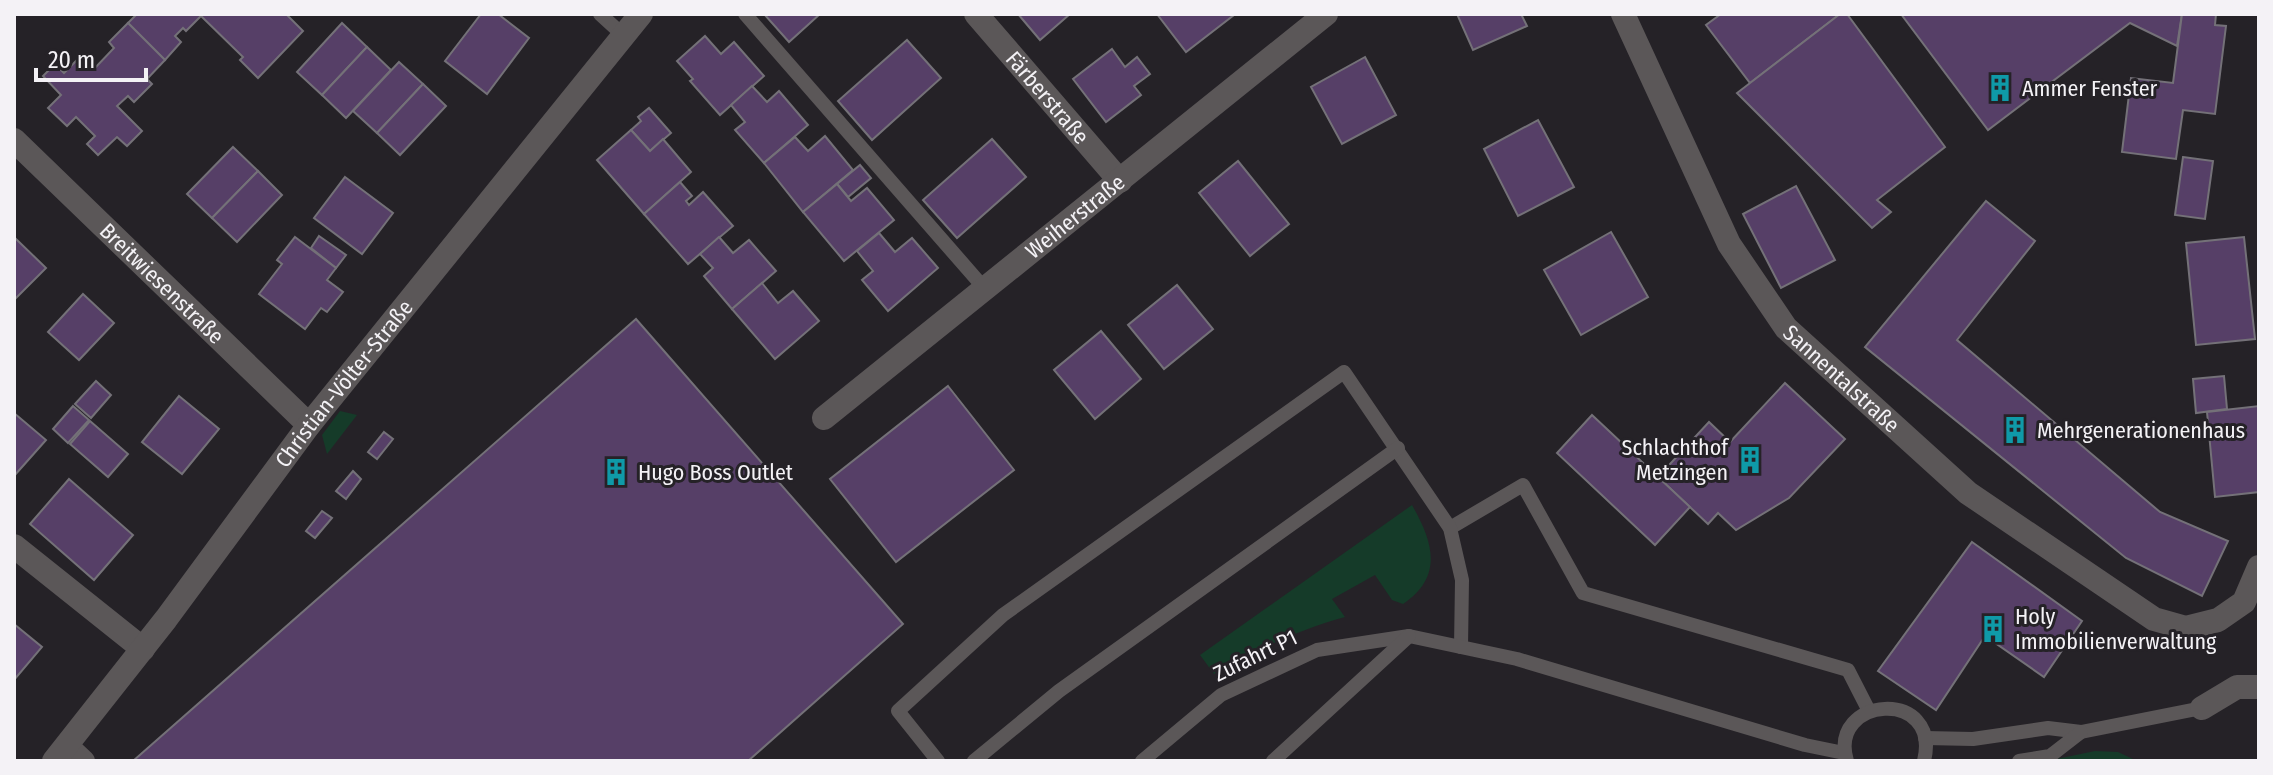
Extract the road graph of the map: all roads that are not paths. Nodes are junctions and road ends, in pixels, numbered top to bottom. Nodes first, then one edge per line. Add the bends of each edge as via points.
1 (600, 14) edge
2 (641, 14) edge
3 (745, 14) edge
4 (976, 14) edge
5 (1326, 14) edge
6 (1623, 14) edge
7 (623, 35) junction
8 (14, 140) edge
9 (1120, 181) junction
10 (985, 289) junction
11 (824, 418) dead end
12 (309, 425) junction
13 (1398, 448) junction
14 (1450, 528) junction
15 (14, 546) edge
16 (2259, 567) edge
17 (1409, 636) junction
18 (1461, 647) junction
19 (143, 649) junction
20 (2259, 687) edge
21 (2202, 708) joint
22 (1869, 711) junction
23 (2081, 732) junction
24 (1925, 738) junction
25 (69, 756) edge
26 (1846, 757) edge
27 (938, 761) edge
28 (974, 761) edge
29 (1142, 761) edge
30 (1273, 761) edge
31 (1924, 761) edge
32 (2019, 761) edge

1 - 7 lane
2 - 7 street, Christian-Völter-Straße
3 - 10 lane
4 - 9 street, Färberstraße
5 - 9 street, Weiherstraße
6 - 16 street, Sannentalstraße via 1729,244 1786,328 1968,493 2154,619 2186,628 2218,620 2244,602
7 - 12 street, Christian-Völter-Straße
8 - 12 street, Breitwiesenstraße
9 - 10 street, Weiherstraße
10 - 11 street, Weiherstraße
12 - 19 street, Christian-Völter-Straße
13 - 14 lane
13 - 27 lane via 1344,372 1003,615 898,711
13 - 28 lane via 1059,691
14 - 18 lane via 1462,580
14 - 22 lane via 1523,485 1583,593 1848,670
15 - 19 street
17 - 18 lane
17 - 29 lane, Zufahrt P1 via 1317,650 1221,695
17 - 30 lane
18 - 26 lane
19 - 25 street, Christian-Völter-Straße
20 - 21 street via 2237,687
21 - 23 lane
22 - 24 lane via 1900,709 1921,727
22 - 26 lane via 1855,721 1846,740
23 - 24 lane via 2048,728 1973,739
23 - 32 lane via 2050,756
24 - 31 lane

